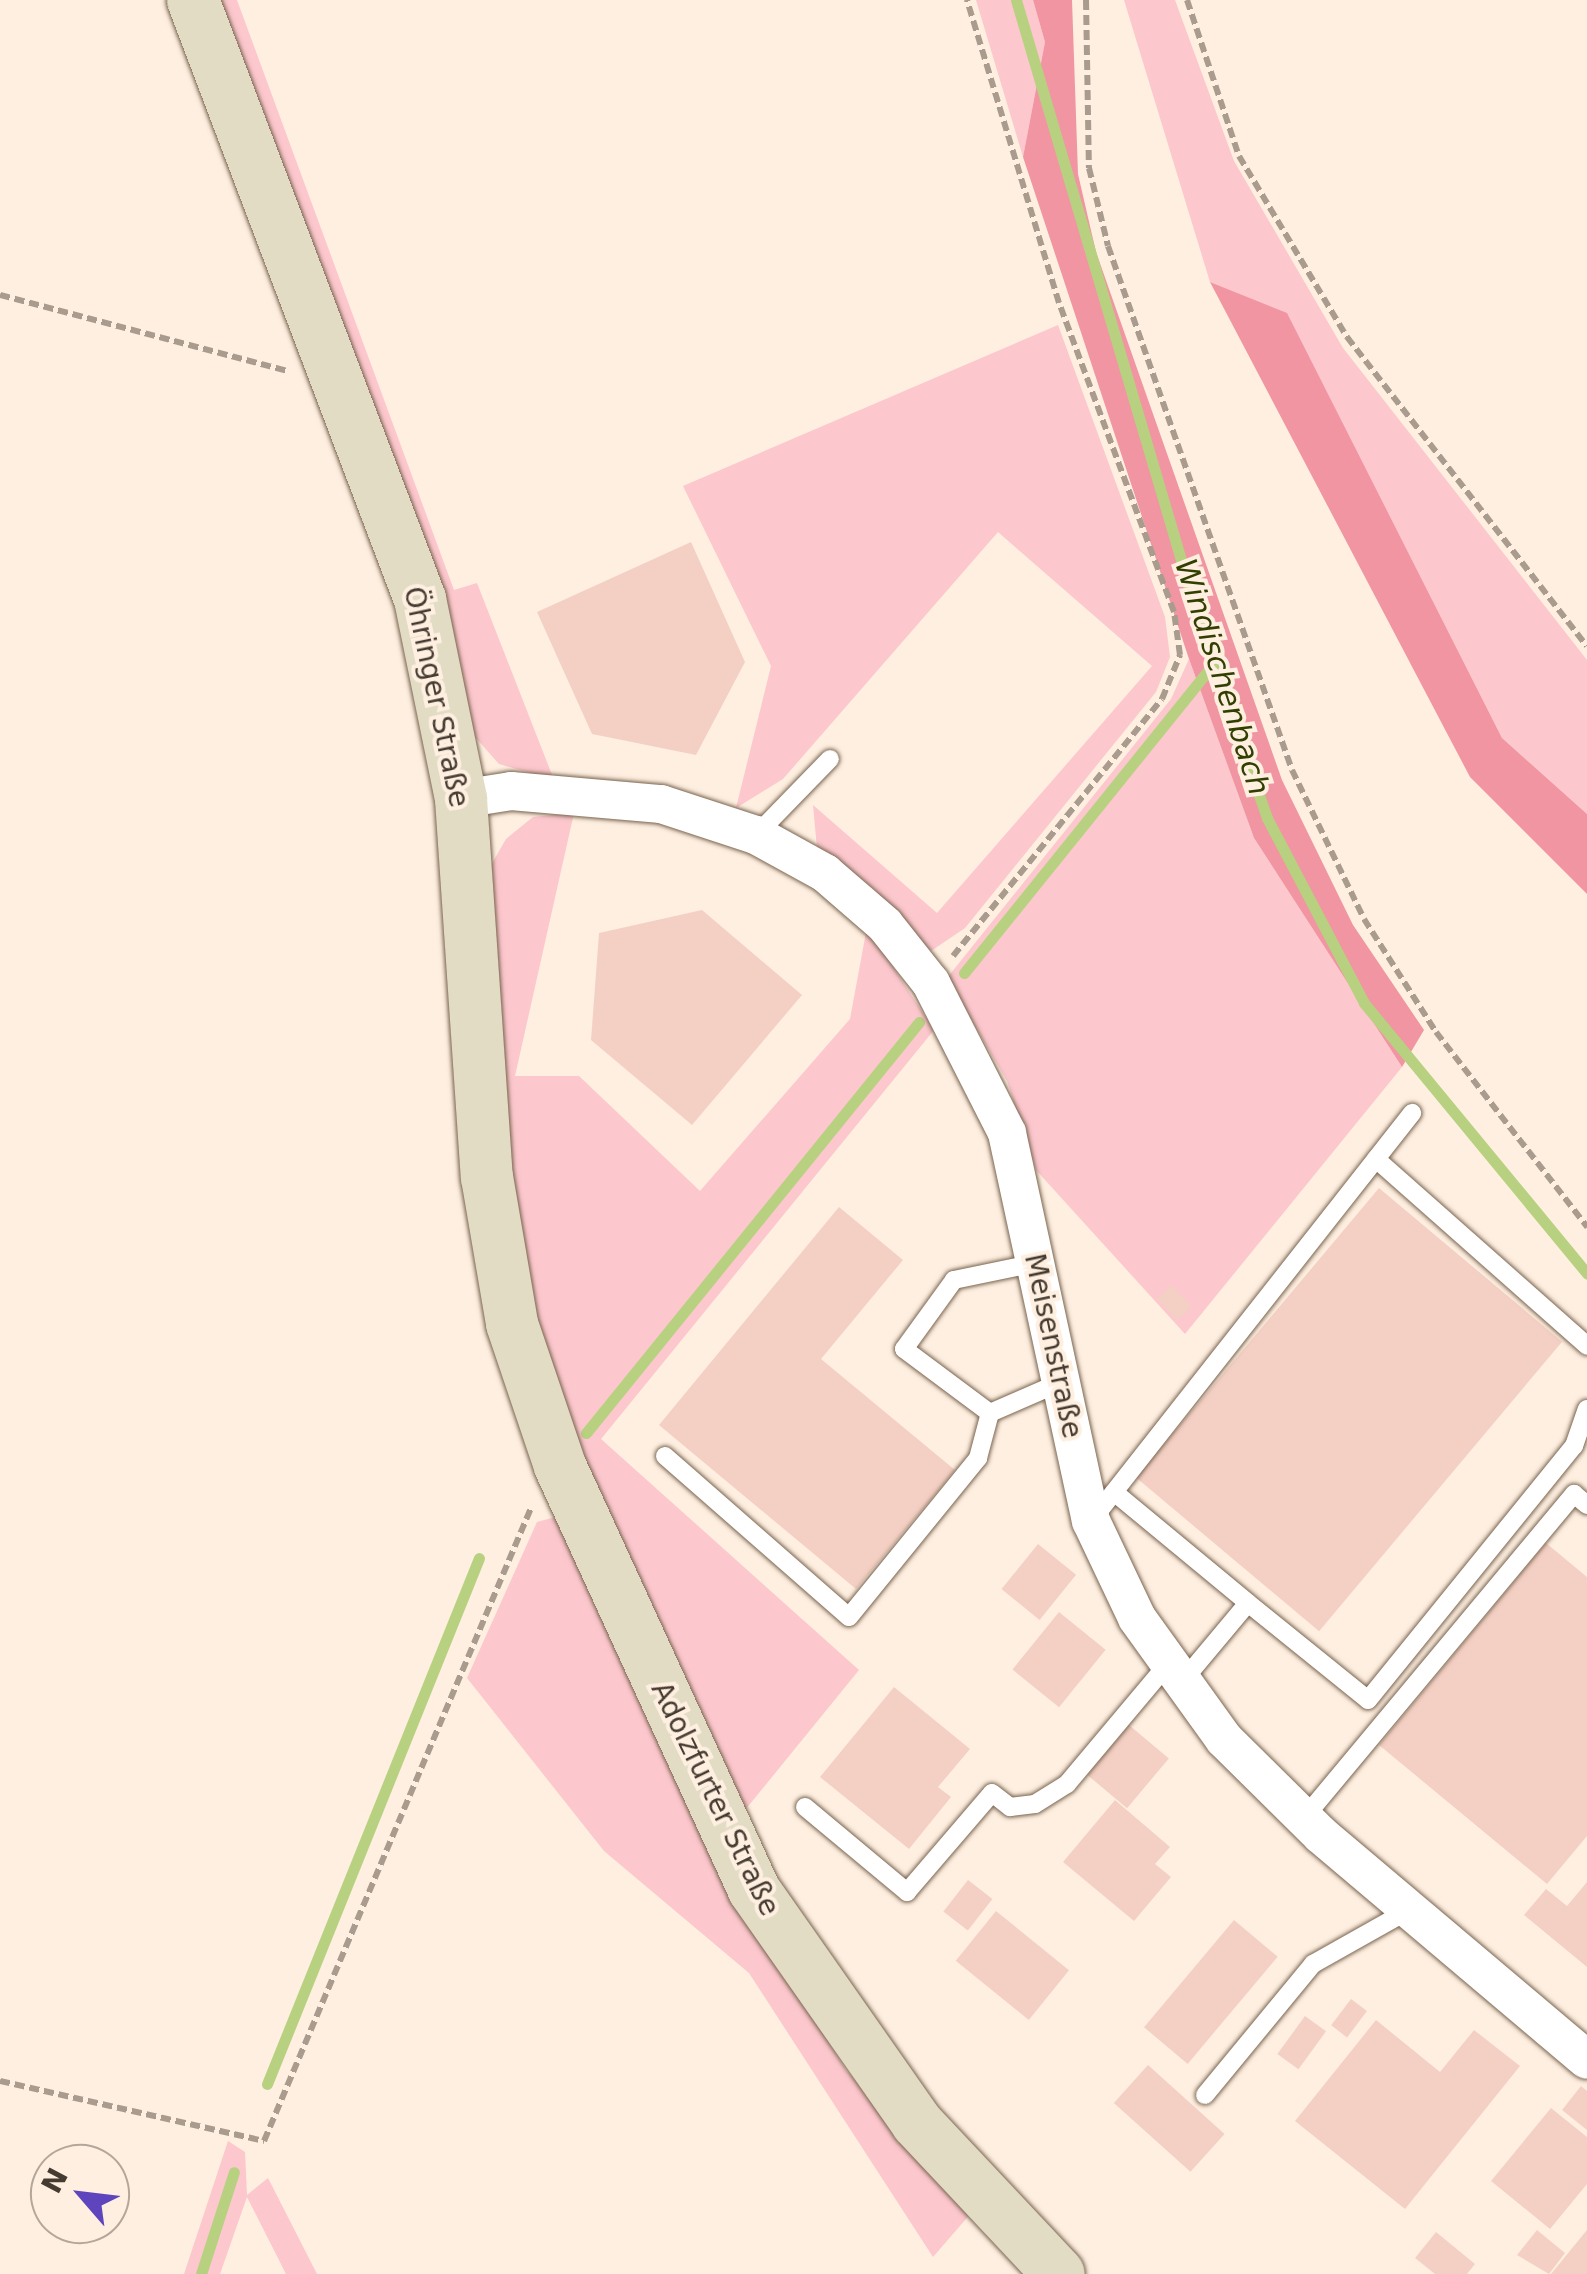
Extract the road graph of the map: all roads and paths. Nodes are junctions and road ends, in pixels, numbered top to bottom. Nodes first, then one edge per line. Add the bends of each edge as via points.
1 (194, 0) edge
2 (967, 0) edge
3 (1084, 0) edge
4 (1187, 0) edge
5 (0, 295) edge
6 (342, 385) junction
7 (1587, 646) edge
8 (830, 759) dead end
9 (461, 799) junction
10 (756, 834) junction
11 (931, 983) junction
12 (1412, 1113) dead end
13 (1376, 1159) junction
14 (1587, 1227) edge
15 (1036, 1264) junction
16 (1587, 1346) edge
17 (1061, 1382) junction
18 (1587, 1409) edge
19 (990, 1413) junction
20 (554, 1446) junction
21 (666, 1456) dead end
22 (1587, 1504) edge
23 (1102, 1506) junction
24 (1248, 1603) junction
25 (1174, 1674) junction
26 (805, 1807) dead end
27 (1304, 1818) junction
28 (1409, 1910) junction
29 (1587, 2060) edge
30 (0, 2081) edge
31 (1205, 2095) dead end
32 (1059, 2274) edge

1 - 6 main road, Öhringer Straße
2 - 11 path via 1059,302 1174,612 1180,654 1162,700
3 - 14 path via 1089,168 1108,246 1292,770 1364,920 1436,1032
4 - 7 path via 1238,156 1347,336
5 - 6 path
6 - 9 main road, Öhringer Straße via 420,599
8 - 10 lane
9 - 10 street, Meisenstraße via 586,794 660,804
9 - 20 main road, Öhringer Straße via 487,1177 512,1324
10 - 11 street, Meisenstraße via 825,873
11 - 15 street, Meisenstraße via 1007,1133
12 - 13 lane
13 - 16 lane
13 - 23 lane
15 - 17 street, Meisenstraße
15 - 19 lane via 954,1280 904,1349
17 - 19 lane
17 - 23 street, Meisenstraße
18 - 24 lane via 1574,1446 1368,1700
19 - 21 lane via 978,1458 848,1616
20 - 30 path via 264,2141
20 - 32 main road, Adolzfurter Straße via 754,1890 917,2123
22 - 27 lane via 1574,1494
23 - 24 lane
23 - 25 street, Meisenstraße
24 - 25 lane
25 - 26 lane via 1067,1784 1035,1804 1010,1807 992,1793 907,1892
25 - 27 street, Meisenstraße
27 - 28 street, Meisenstraße
28 - 29 street, Meisenstraße
28 - 31 lane via 1313,1964

